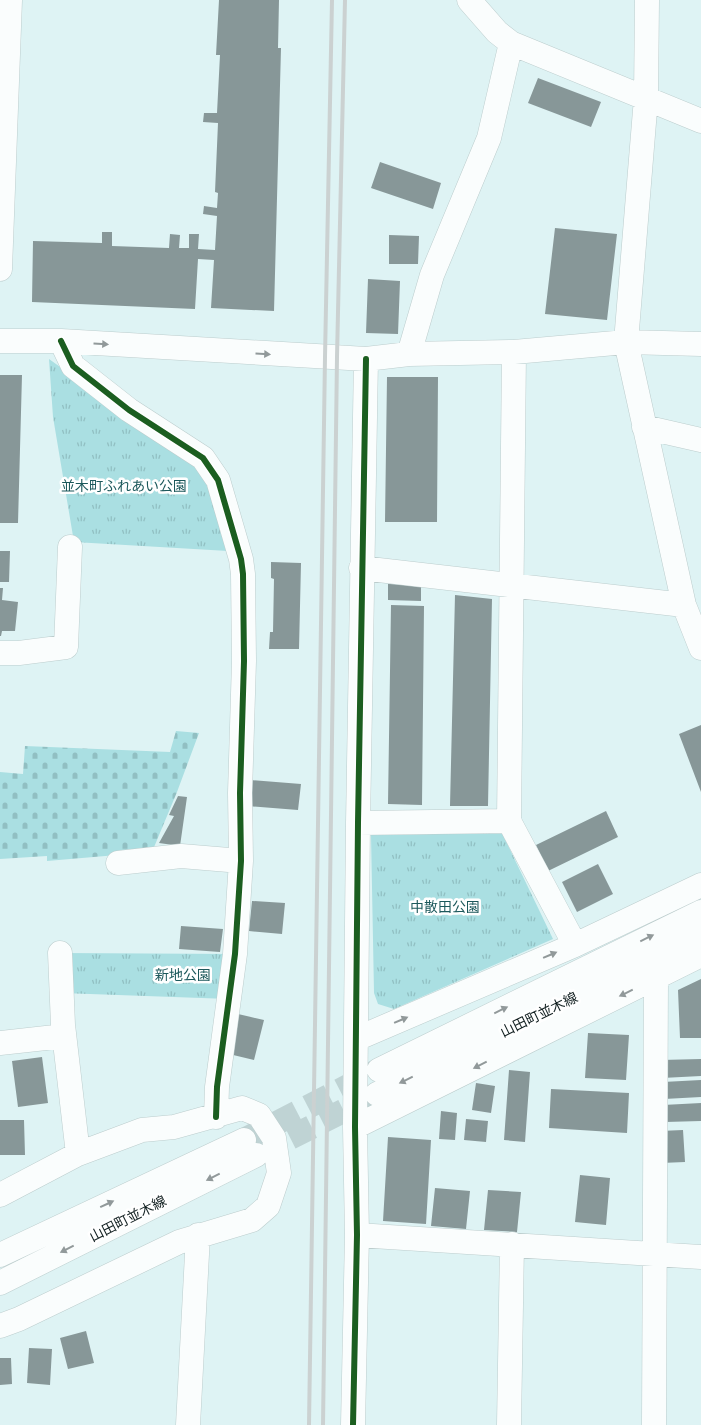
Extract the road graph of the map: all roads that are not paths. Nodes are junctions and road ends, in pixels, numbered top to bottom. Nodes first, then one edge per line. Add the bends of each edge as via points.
1 (10, 0) edge
2 (469, 0) edge
3 (647, 0) edge
4 (511, 43) junction
5 (646, 98) junction
6 (701, 121) edge
7 (0, 269) edge
8 (0, 341) edge
9 (61, 342) junction
10 (626, 342) junction
11 (701, 344) edge
12 (514, 352) junction
13 (409, 354) junction
14 (366, 359) junction
15 (644, 426) junction
16 (701, 440) edge
17 (70, 547) dead end
18 (361, 568) junction
19 (512, 586) junction
20 (684, 605) junction
21 (701, 648) edge
22 (0, 653) edge
23 (509, 821) junction
24 (358, 823) junction
25 (241, 861) junction
26 (118, 864) dead end
27 (701, 885) edge
28 (701, 912) edge
29 (701, 936) edge
30 (575, 945) junction
31 (60, 953) dead end
32 (701, 956) edge
33 (656, 978) junction
34 (64, 1036) junction
35 (356, 1039) junction
36 (0, 1043) edge
37 (379, 1070) tunnel mouth
38 (378, 1094) tunnel mouth
39 (216, 1117) junction
40 (355, 1128) junction
41 (78, 1154) junction
42 (0, 1195) edge
43 (198, 1235) junction
44 (357, 1235) junction
45 (512, 1244) junction
46 (655, 1254) junction
47 (0, 1255) edge
48 (701, 1256) edge
49 (0, 1283) edge
50 (0, 1326) edge
51 (188, 1425) edge
52 (353, 1425) edge
53 (510, 1425) edge
54 (654, 1425) edge

1 - 7 street
2 - 4 street
3 - 5 street
4 - 5 street
4 - 13 street via 489,138 432,275
5 - 6 street
5 - 10 street
8 - 9 street
9 -> 14 street
9 - 25 street via 73,366 129,410 203,458 218,480 243,574
10 - 11 street
10 - 12 street
10 - 15 street
12 - 13 street
12 - 19 street
13 - 14 street
14 - 18 street
15 - 16 street
15 - 20 street
17 - 22 street via 66,648
18 - 19 street
18 - 24 street
19 - 20 street
19 - 23 street
20 - 21 street
23 - 24 street
23 - 30 street
24 - 35 street
25 - 26 street via 181,856
25 - 39 street via 235,954
27 - 30 street
37 -> 28 street, 山田町並木線
29 -> 38 street, 山田町並木線
35 -> 30 street
31 - 34 street
32 - 33 street
33 -> 40 street
33 - 46 street
34 - 36 street
34 - 41 street
35 - 40 street
39 - 41 street via 174,1127 142,1130
39 - 43 street via 242,1108 259,1115 274,1138 278,1173 268,1206 252,1220
40 - 44 street
41 - 42 street
43 - 50 street
43 - 51 street
44 - 45 street
44 - 52 street
45 - 46 street
45 - 53 street
46 - 48 street
46 - 54 street
47 -> 49 street, 山田町並木線 via 250,1147

